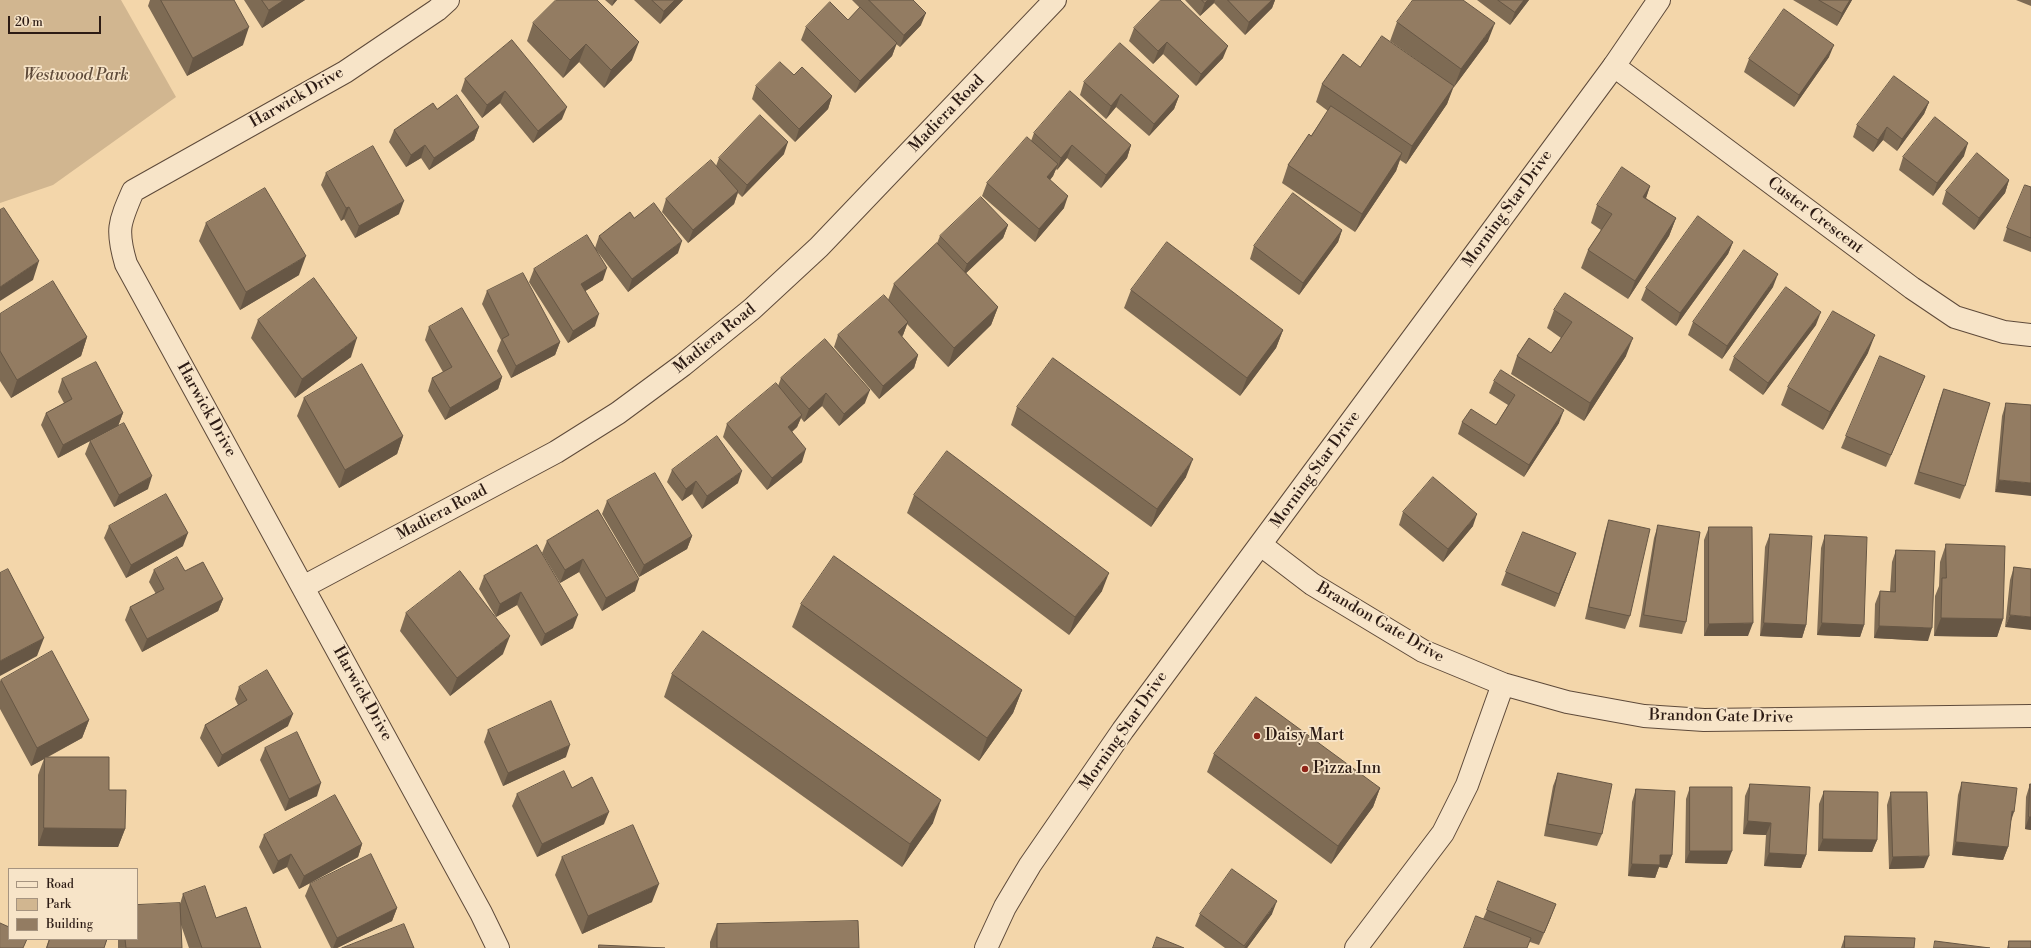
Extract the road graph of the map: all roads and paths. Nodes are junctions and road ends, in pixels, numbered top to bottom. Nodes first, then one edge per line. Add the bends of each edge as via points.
1 (448, 0) edge
2 (1055, 0) edge
3 (1659, 0) edge
4 (1614, 66) junction
5 (2031, 335) edge
6 (1261, 545) junction
7 (303, 587) junction
8 (1503, 684) junction
9 (2031, 716) edge
10 (498, 948) edge
11 (986, 948) edge
12 (1356, 948) edge

1 - 7 street, Harwick Drive via 345,72 133,191 122,216 119,240 126,264
2 - 7 street, Madiera Road via 819,247 752,309 683,365 618,413 556,452
3 - 4 street, Morning Star Drive
4 - 5 street, Custer Crescent via 1912,288 1955,316 2004,332
4 - 6 street, Morning Star Drive
6 - 8 street, Brandon Gate Drive via 1312,584 1423,651
6 - 11 street, Morning Star Drive via 1123,730 1030,865 1005,907
7 - 10 street, Harwick Drive
8 - 9 street, Brandon Gate Drive via 1567,702 1612,711 1704,720
8 - 12 street via 1467,785 1443,833

